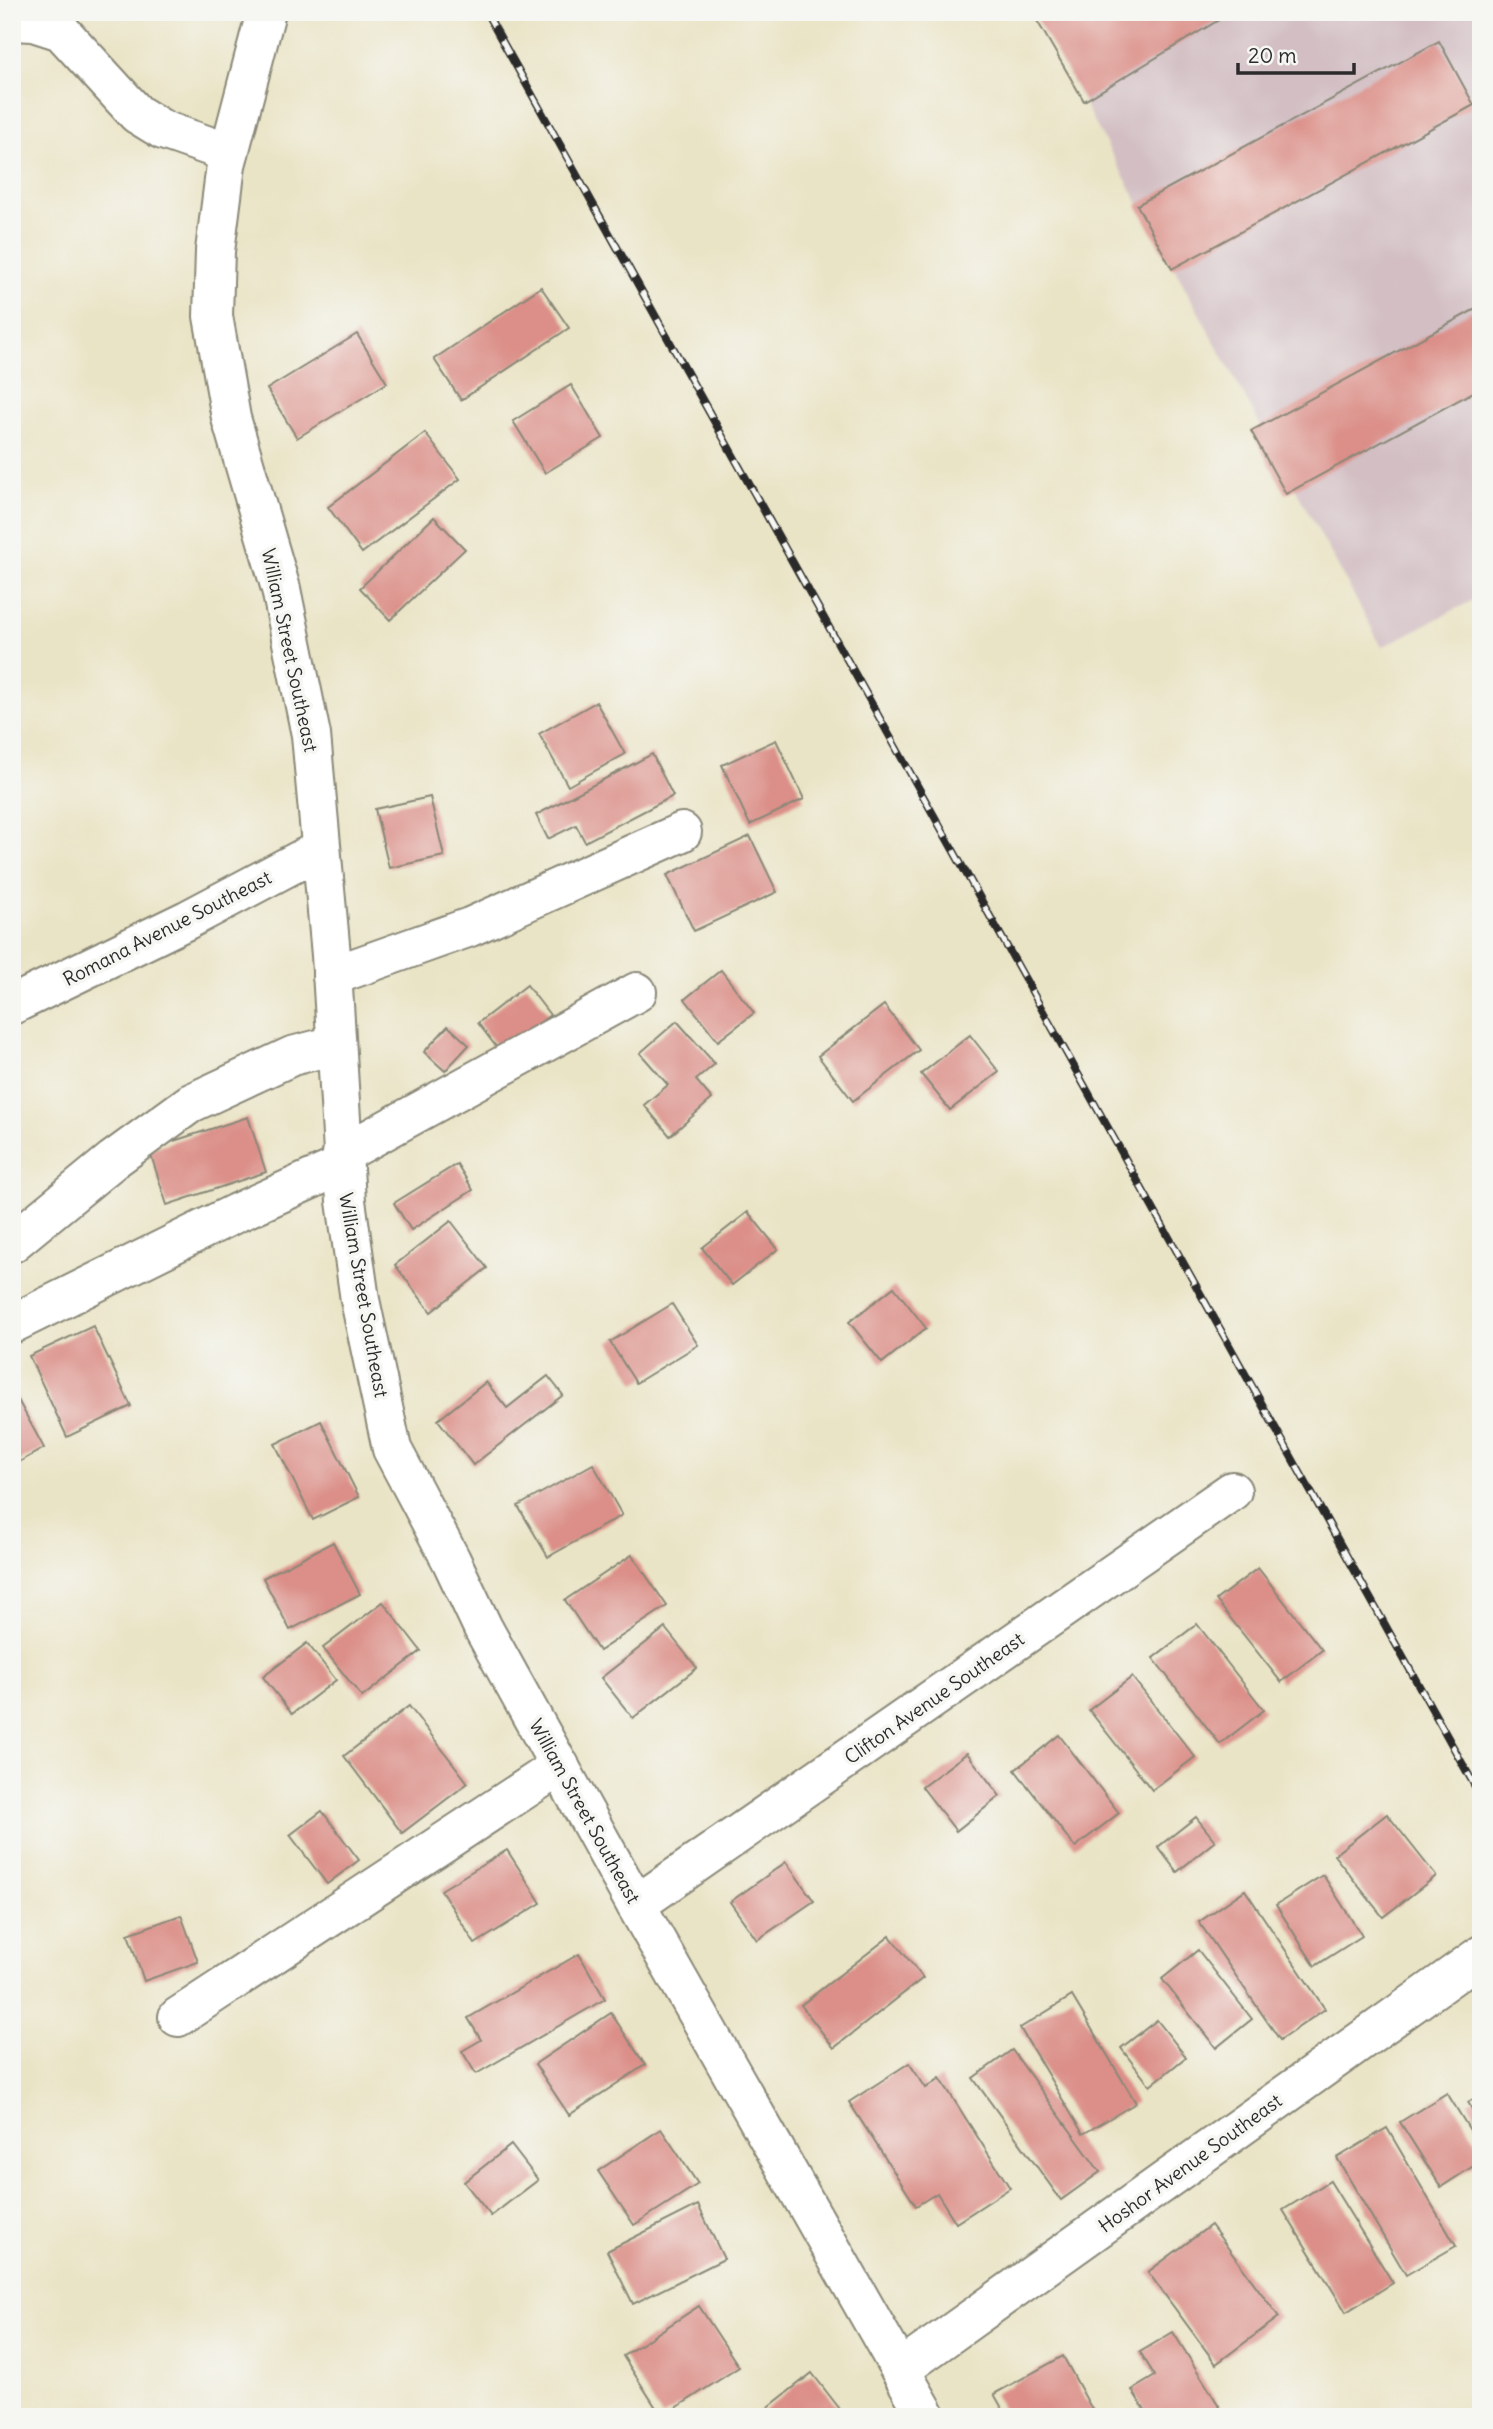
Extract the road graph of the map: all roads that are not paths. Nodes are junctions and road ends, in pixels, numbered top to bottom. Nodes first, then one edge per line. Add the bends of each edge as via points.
1 (266, 12) edge
2 (12, 21) edge
3 (229, 153) junction
4 (682, 832) dead end
5 (321, 849) junction
6 (332, 976) junction
7 (638, 992) dead end
8 (12, 1006) edge
9 (335, 1045) junction
10 (343, 1159) junction
11 (12, 1243) edge
12 (12, 1324) edge
13 (1232, 1490) dead end
14 (560, 1766) junction
15 (636, 1905) junction
16 (1481, 1955) edge
17 (178, 2017) dead end
18 (900, 2370) junction
19 (927, 2417) edge

1 - 3 street, William Street Southeast
2 - 3 street via 61,31 137,114 163,130
3 - 5 street, William Street Southeast via 215,251 213,316 231,418 281,589 308,722
4 - 6 street via 470,928
5 - 6 street, William Street Southeast
5 - 8 street, Romana Avenue Southeast
6 - 9 street, William Street Southeast
7 - 10 street
9 - 10 street, William Street Southeast
9 - 11 street via 292,1056 191,1103
10 - 12 street
10 - 14 street, William Street Southeast via 360,1300 392,1449
13 - 15 street, Clifton Avenue Southeast
14 - 15 street, William Street Southeast
14 - 17 street
15 - 18 street, William Street Southeast
16 - 18 street, Hoshor Avenue Southeast
18 - 19 street, William Street Southeast

